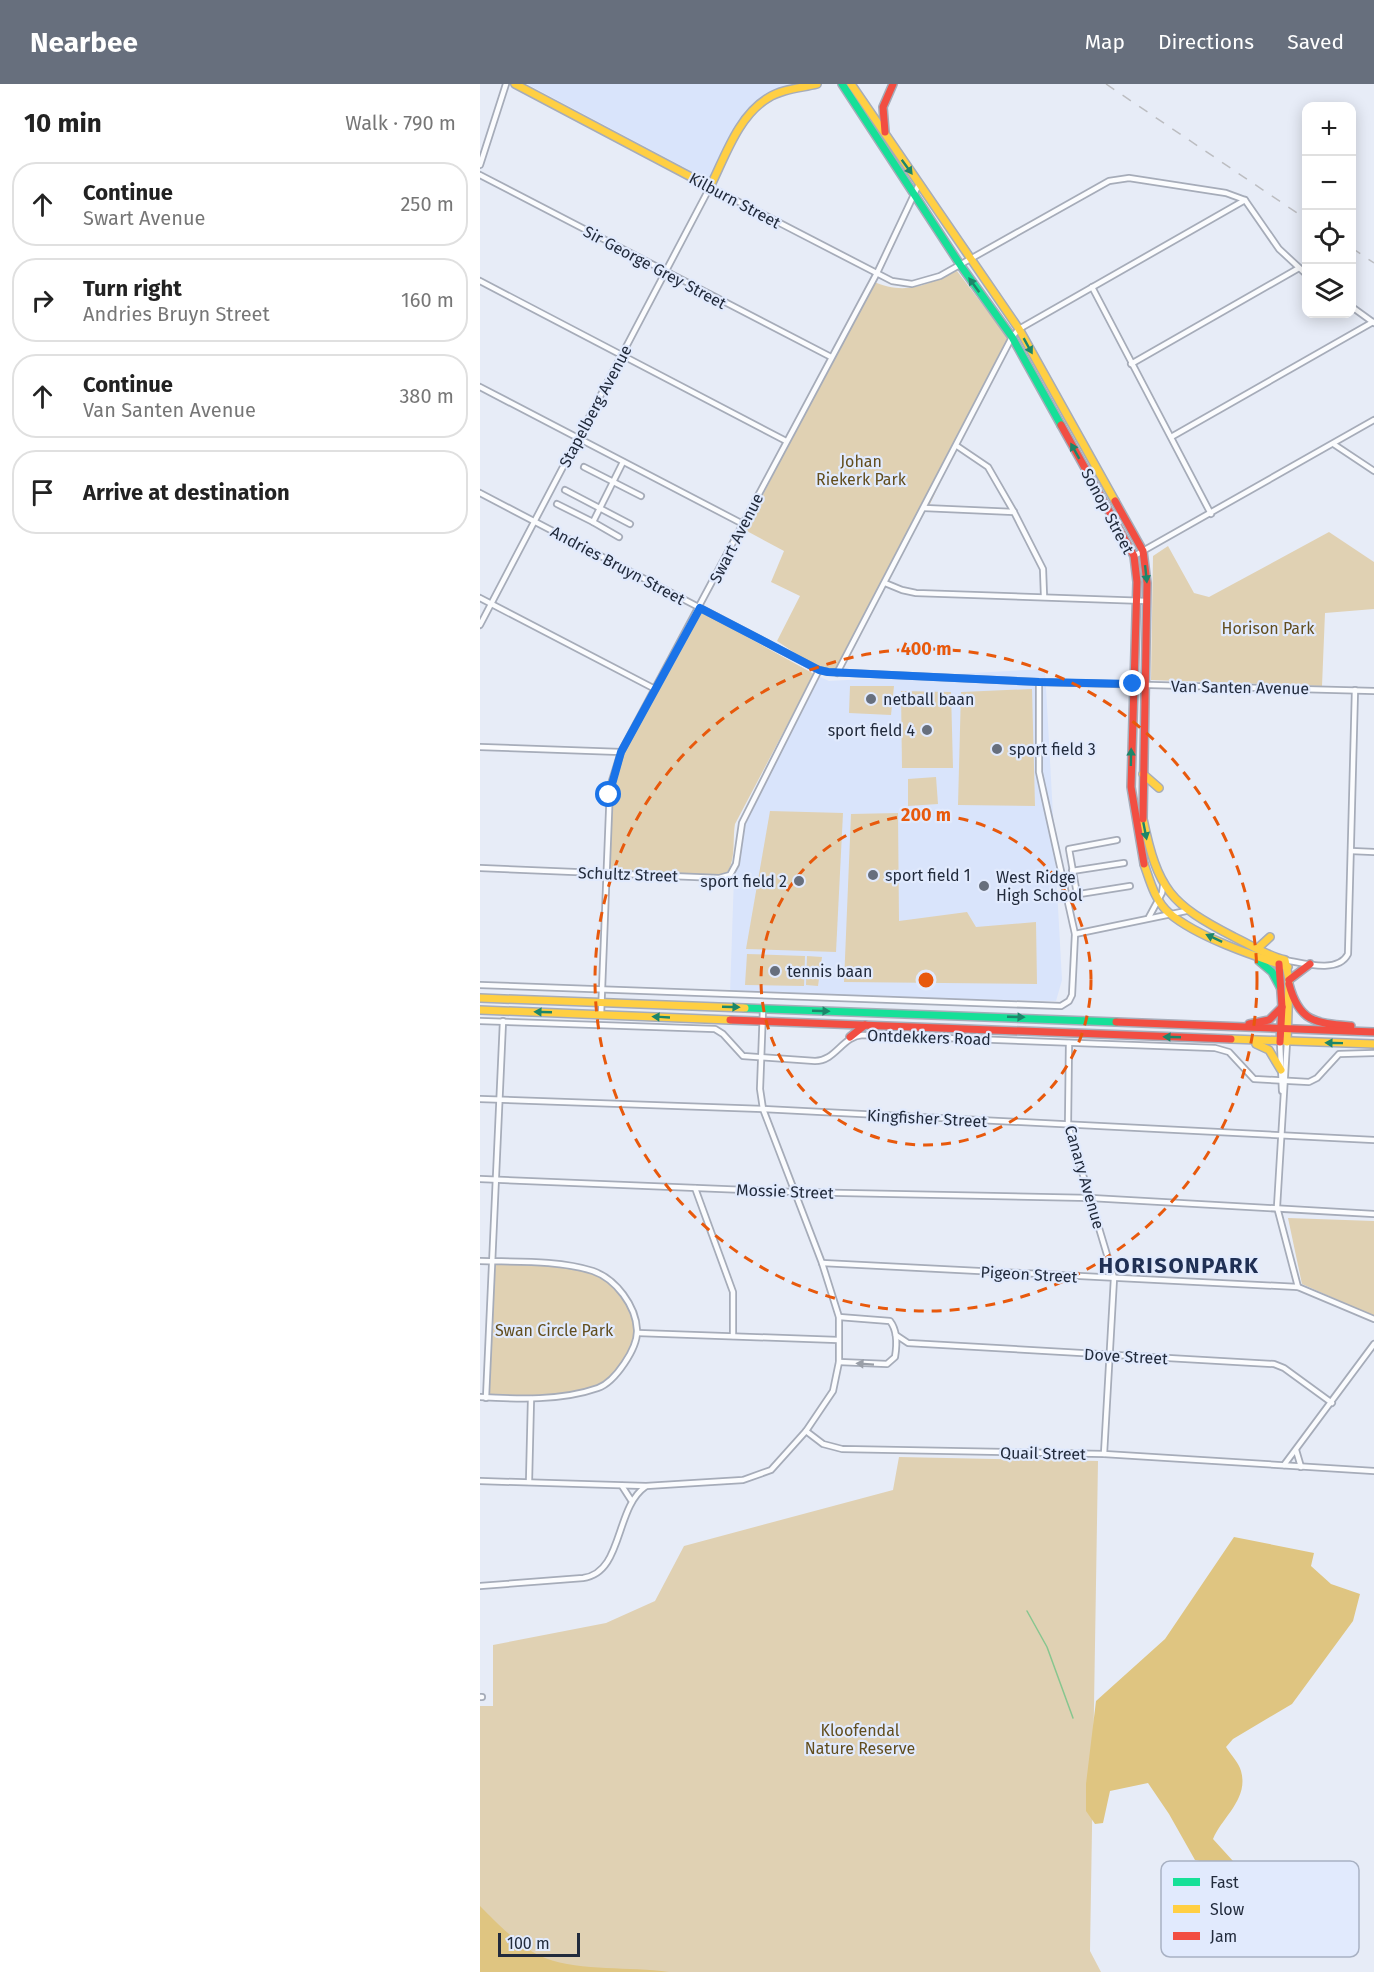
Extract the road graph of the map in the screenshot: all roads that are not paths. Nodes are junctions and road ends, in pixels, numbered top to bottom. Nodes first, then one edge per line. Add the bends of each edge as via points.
1 (506, 84) edge
2 (515, 84) edge
3 (817, 84) edge
4 (842, 84) edge
5 (851, 84) edge
6 (893, 84) edge
7 (891, 145) junction
8 (480, 165) edge
9 (480, 175) edge
10 (919, 183) junction
11 (711, 187) junction
12 (915, 197) junction
13 (1245, 200) junction
14 (970, 260) junction
15 (960, 266) junction
16 (1299, 268) junction
17 (1302, 271) edge
18 (665, 272) junction
19 (877, 273) junction
20 (480, 281) edge
21 (1092, 287) junction
22 (1356, 310) edge
23 (1373, 323) edge
24 (1019, 329) junction
25 (1012, 337) junction
26 (622, 357) junction
27 (831, 357) junction
28 (1131, 364) junction
29 (480, 387) edge
30 (1374, 420) edge
31 (1173, 436) junction
32 (578, 438) junction
33 (786, 441) junction
34 (1335, 445) junction
35 (957, 446) junction
36 (623, 462) junction
37 (584, 467) dead end
38 (1374, 471) edge
39 (613, 482) junction
40 (565, 489) dead end
41 (480, 493) edge
42 (641, 496) dead end
43 (557, 504) dead end
44 (600, 508) junction
45 (924, 508) junction
46 (1014, 512) junction
47 (1211, 514) junction
48 (535, 521) junction
49 (593, 522) junction
50 (630, 524) dead end
51 (743, 524) junction
52 (619, 537) dead end
53 (1143, 551) junction
54 (1134, 556) junction
55 (885, 582) junction
56 (1044, 596) junction
57 (480, 598) edge
58 (1146, 601) junction
59 (1136, 602) junction
60 (491, 604) junction
61 (700, 608) junction
62 (480, 625) edge
63 (819, 670) junction
64 (837, 673) junction
65 (1039, 682) junction
66 (1133, 684) junction
67 (1143, 684) junction
68 (655, 689) junction
69 (1354, 690) junction
70 (1374, 691) edge
71 (480, 747) edge
72 (621, 752) junction
73 (1143, 774) junction
74 (1131, 782) junction
75 (1143, 788) junction
76 (1132, 797) junction
77 (1142, 799) junction
78 (1117, 840) dead end
79 (1351, 851) junction
80 (1374, 852) edge
81 (1124, 863) dead end
82 (480, 868) edge
83 (1072, 871) junction
84 (606, 874) junction
85 (1130, 886) dead end
86 (1163, 886) junction
87 (1077, 894) junction
88 (1066, 896) junction
89 (1157, 898) junction
90 (1186, 911) junction
91 (1169, 913) junction
92 (1149, 917) junction
93 (1075, 934) junction
94 (1270, 937) dead end
95 (1258, 948) junction
96 (1248, 954) junction
97 (1283, 963) junction
98 (1310, 964) junction
99 (1289, 982) junction
100 (480, 985) edge
101 (602, 990) junction
102 (1281, 990) junction
103 (480, 998) edge
104 (602, 1002) junction
105 (1282, 1007) junction
106 (763, 1009) junction
107 (480, 1010) edge
108 (601, 1015) junction
109 (480, 1021) edge
110 (503, 1021) junction
111 (763, 1022) junction
112 (865, 1025) junction
113 (1229, 1026) junction
114 (1284, 1029) junction
115 (1374, 1030) edge
116 (850, 1037) junction
117 (1230, 1039) junction
118 (1283, 1042) junction
119 (1069, 1043) junction
120 (1374, 1044) edge
121 (1374, 1053) edge
122 (760, 1058) junction
123 (1281, 1070) junction
124 (1283, 1081) junction
125 (480, 1099) edge
126 (498, 1099) junction
127 (763, 1109) junction
128 (1068, 1125) junction
129 (1281, 1136) junction
130 (1374, 1140) edge
131 (480, 1179) edge
132 (495, 1179) junction
133 (695, 1188) junction
134 (794, 1192) junction
135 (1090, 1198) junction
136 (1277, 1208) junction
137 (1374, 1214) edge
138 (480, 1261) edge
139 (492, 1261) junction
140 (822, 1263) junction
141 (1114, 1278) junction
142 (1298, 1287) junction
143 (839, 1317) junction
144 (1374, 1318) edge
145 (638, 1333) junction
146 (896, 1335) junction
147 (733, 1336) junction
148 (838, 1340) junction
149 (908, 1343) junction
150 (1374, 1344) edge
151 (896, 1351) junction
152 (1109, 1355) junction
153 (839, 1362) junction
154 (483, 1397) edge
155 (531, 1399) junction
156 (1332, 1403) junction
157 (806, 1431) junction
158 (1296, 1450) junction
159 (1104, 1454) junction
160 (1284, 1465) junction
161 (1301, 1467) junction
162 (1335, 1469) junction
163 (1374, 1471) edge
164 (1334, 1476) dead end
165 (480, 1480) edge
166 (529, 1482) junction
167 (622, 1486) junction
168 (646, 1486) junction
169 (631, 1500) junction
170 (480, 1586) edge

1 - 8 street
2 - 11 street, Kilburn Street
3 - 11 street via 777,94 758,105 744,123
4 - 12 street, Sonop Street
5 - 7 street, Sonop Street
6 - 7 street via 885,98 883,114
7 -> 10 street, Sonop Street
9 - 18 street, Sir George Grey Street
10 - 12 street, Swart Avenue
10 - 14 street, Sonop Street
11 - 18 street, Stapelberg Avenue
11 - 19 street, Kilburn Street
12 - 15 street, Sonop Street
12 - 19 street, Swart Avenue
13 - 14 street, Kilburn Street via 1226,193 1117,178
13 - 16 street via 1279,249
13 - 21 street
14 - 15 street, Kilburn Street
14 - 24 street, Sonop Street
15 - 19 street, Kilburn Street via 912,284 892,281
25 -> 15 street, Sonop Street
16 - 17 street
16 - 28 street
18 - 26 street, Stapelberg Avenue
18 - 27 street, Sir George Grey Street
19 - 27 street, Swart Avenue
20 - 26 street
21 - 24 street
21 - 28 street
22 - 23 street
23 - 31 street
24 - 25 street
24 -> 53 street, Sonop Street
25 - 35 street
54 -> 25 street, Sonop Street
26 - 32 street, Stapelberg Avenue
26 - 33 street
27 - 33 street, Swart Avenue
28 - 31 street
29 - 32 street
30 - 34 street
31 - 47 street
32 - 36 street
32 - 48 street, Stapelberg Avenue
33 - 51 street, Swart Avenue
34 - 38 street
34 - 47 street
35 - 45 street
35 - 46 street via 988,467
36 - 39 street
36 - 51 street
37 - 39 street
39 - 42 street
39 - 44 street
40 - 44 street
41 - 48 street, Andries Bruyn Street
43 - 49 street
44 - 49 street
44 - 50 street
45 - 46 street
45 - 55 street
46 - 56 street via 1043,569
47 - 53 street
48 - 60 street, Stapelberg Avenue
48 - 61 street, Andries Bruyn Street
49 - 52 street
51 - 61 street, Swart Avenue
53 - 54 street
53 -> 58 street, Sonop Street
54 - 59 street, Sonop Street
55 - 56 street via 916,593
55 - 64 street
56 - 59 street
57 - 60 street
58 - 59 street
58 - 67 street, Sonop Street
59 - 66 street, Sonop Street
60 - 62 street, Stapelberg Avenue
60 - 68 street
61 - 63 street, Andries Bruyn Street
61 - 68 street, Swart Avenue
63 - 64 street, Van Santen Avenue
63 - 84 street, Schultz Street via 742,823 733,872 723,878
64 - 65 street, Van Santen Avenue
65 - 66 street, Van Santen Avenue
65 - 88 street via 1038,762
66 - 67 street, Van Santen Avenue
74 -> 66 street, Sonop Street
67 - 69 street, Van Santen Avenue
67 - 73 street, Sonop Street
68 - 72 street, Swart Avenue
69 - 70 street, Van Santen Avenue
69 - 79 street
71 - 72 street
72 - 84 street, Swart Avenue via 610,787
73 - 75 street, Sonop Street
73 - 77 street via 1157,788
74 - 75 street
74 - 76 street, Sonop Street
75 - 76 street
75 - 77 street, Sonop Street
76 - 89 street, Sonop Street via 1140,853
77 -> 86 street, Sonop Street via 1149,849
78 - 83 street via 1069,849
79 - 80 street
79 - 98 street via 1348,954 1338,964
81 - 83 street
82 - 84 street, Schultz Street
83 - 87 street
84 - 101 street, Swart Avenue
85 - 87 street
86 - 89 street
86 - 90 street, Sonop Street
87 - 88 street
88 - 93 street
89 - 91 street, Sonop Street
89 - 92 street
90 - 91 street
90 - 95 street, Sonop Street
91 - 92 street
96 -> 91 street, Sonop Street
92 - 93 street
93 - 101 street via 1072,995 1061,1006
94 - 95 street
95 - 97 street, Sonop Street
96 - 97 street, Sonop Street
96 - 102 street via 1272,972
97 - 98 street
97 - 99 street
97 - 102 street
98 - 99 street
99 - 114 street
99 - 115 street via 1296,1007 1309,1020
100 - 101 street
101 - 104 street, Swart Avenue
102 - 105 street
103 - 104 street, Ontdekkers Road
104 -> 106 street, Ontdekkers Road
104 - 108 street, Swart Avenue
105 - 113 street via 1266,1022
105 - 114 street
106 - 111 street
106 -> 113 street, Ontdekkers Road
108 -> 107 street, Ontdekkers Road
111 -> 108 street, Ontdekkers Road
109 - 110 street, Ontdekkers Road
110 - 122 street, Ontdekkers Road via 715,1029 740,1055
110 - 126 street
111 - 112 street, Ontdekkers Road
111 - 122 street
112 - 116 street
117 -> 112 street, Ontdekkers Road
113 - 114 street, Ontdekkers Road
114 - 115 street, Ontdekkers Road
114 - 118 street
116 - 119 street, Ontdekkers Road
116 - 122 street, Ontdekkers Road via 821,1061
117 - 118 street, Ontdekkers Road
117 - 123 street via 1263,1046
120 -> 118 street, Ontdekkers Road
118 - 123 street
118 - 124 street
119 - 124 street, Ontdekkers Road via 1220,1048 1234,1056 1252,1078
119 - 128 street, Canary Avenue
121 - 124 street, Ontdekkers Road via 1339,1054 1315,1080
122 - 127 street
123 - 124 street
124 - 129 street
125 - 126 street, Kingfisher Street
126 - 127 street, Kingfisher Street
126 - 132 street
127 - 128 street, Kingfisher Street
127 - 134 street
128 - 129 street, Kingfisher Street
128 - 135 street, Canary Avenue
129 - 130 street, Kingfisher Street
129 - 136 street
131 - 132 street, Mossie Street
132 - 133 street, Mossie Street
132 - 139 street
133 - 134 street, Mossie Street
133 - 147 street via 733,1292
134 - 135 street, Mossie Street
134 - 140 street
135 - 136 street, Mossie Street
135 - 141 street, Canary Avenue
136 - 137 street, Mossie Street
136 - 142 street
138 - 139 street
139 - 145 street via 571,1266 600,1274 622,1292
139 - 154 street
140 - 141 street, Pigeon Street
140 - 143 street
141 - 142 street, Pigeon Street
141 - 152 street, Canary Avenue
142 - 144 street, Pigeon Street
143 - 146 street via 887,1320
143 - 148 street
145 - 147 street
145 - 155 street via 622,1367 604,1385
146 - 149 street
146 - 151 street
147 - 148 street
148 - 153 street
149 - 151 street
149 - 152 street, Dove Street
150 - 156 street
151 -> 153 street via 893,1359 883,1365
152 - 156 street, Dove Street via 1274,1364
152 - 159 street, Canary Avenue
153 - 157 street via 833,1390
154 - 155 street
155 - 166 street
156 - 158 street
157 - 159 street, Quail Street via 823,1444 842,1449
157 - 168 street via 778,1465 757,1477
158 - 160 street
158 - 161 street
159 - 160 street, Quail Street
160 - 161 street, Quail Street
161 - 162 street, Quail Street
162 - 163 street, Quail Street
162 - 164 street
165 - 166 street
166 - 167 street
167 - 168 street
167 - 169 street
168 - 169 street
169 - 170 street via 602,1570 588,1577

